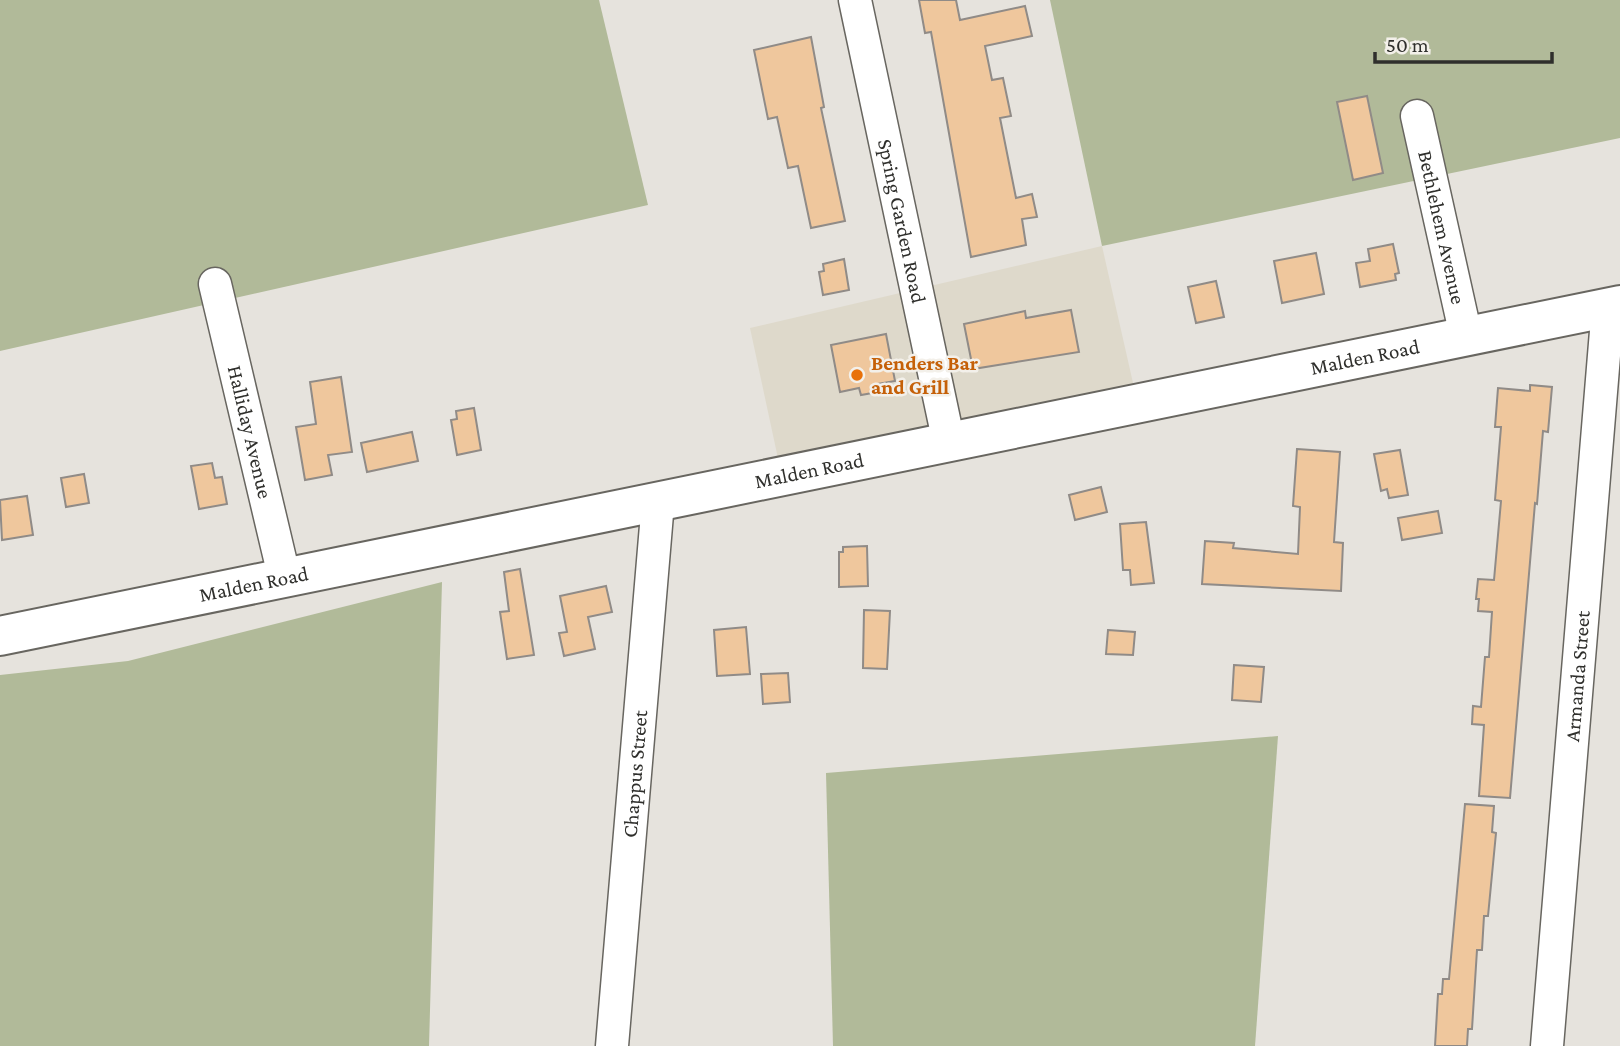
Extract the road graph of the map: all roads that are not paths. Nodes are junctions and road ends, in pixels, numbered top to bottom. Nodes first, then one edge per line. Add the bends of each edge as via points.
1 (855, 0) edge
2 (1417, 116) dead end
3 (215, 284) dead end
4 (1614, 306) edge
5 (1466, 336) junction
6 (949, 443) junction
7 (658, 502) junction
8 (285, 580) junction
9 (0, 636) edge
10 (612, 1046) edge
11 (1547, 1046) edge

1 - 6 street, Spring Garden Road
2 - 5 street, Bethlehem Avenue
3 - 8 street, Halliday Avenue
4 - 5 main road, Malden Road
4 - 11 street, Armanda Street
5 - 6 main road, Malden Road
6 - 7 main road, Malden Road
7 - 8 main road, Malden Road
7 - 10 street, Chappus Street
8 - 9 main road, Malden Road

